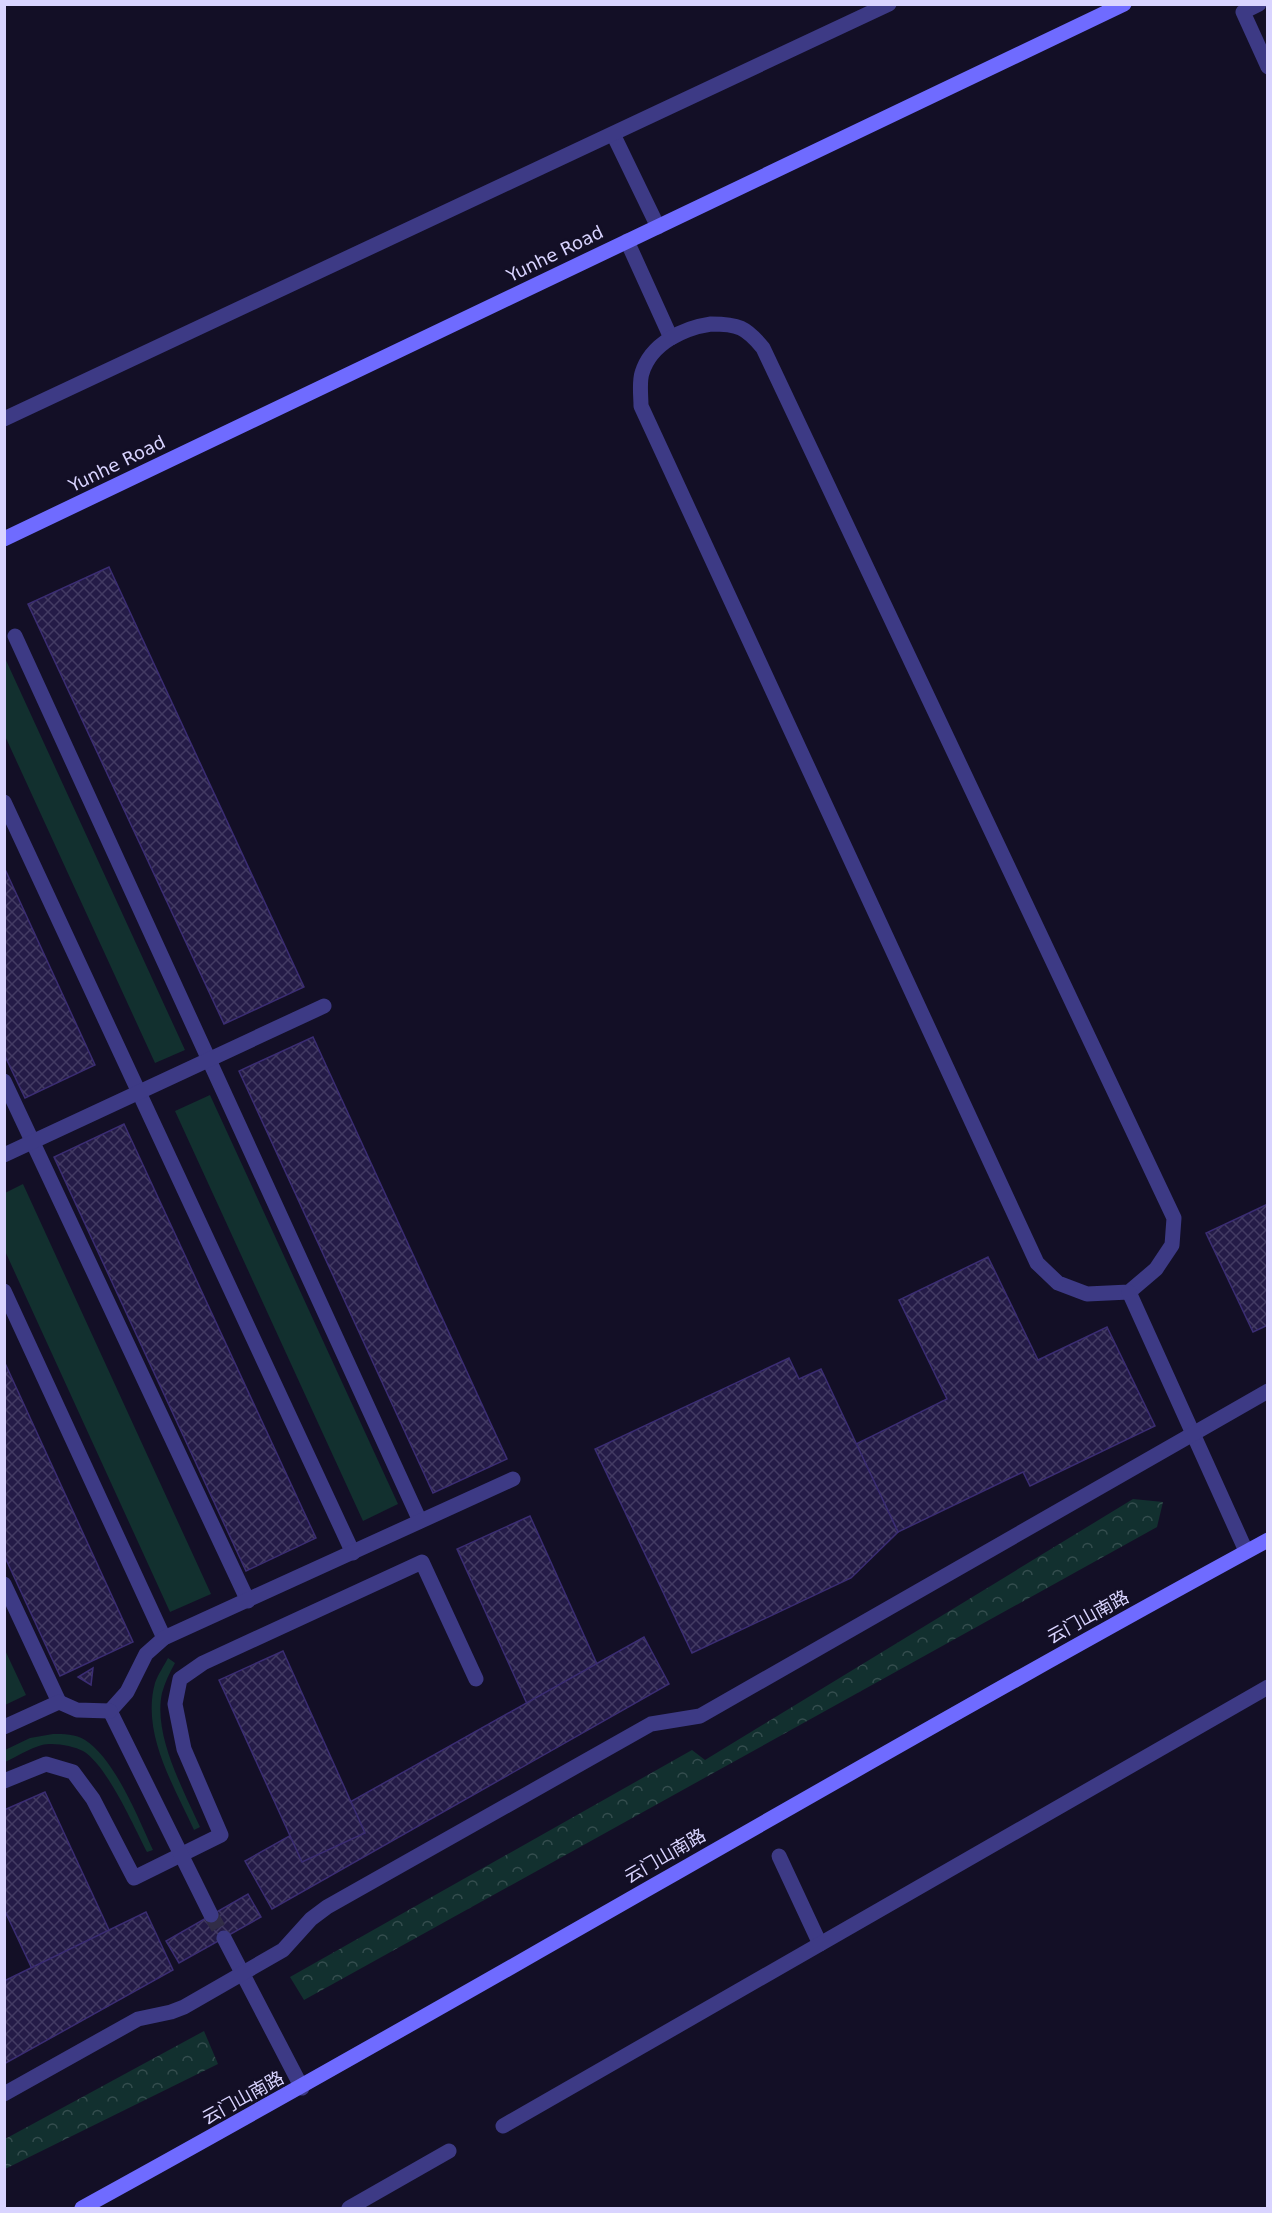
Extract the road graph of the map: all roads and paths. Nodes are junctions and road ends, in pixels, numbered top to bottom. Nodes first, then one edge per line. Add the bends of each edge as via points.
1 (889, 4) edge
2 (1124, 4) edge
3 (1259, 4) edge
4 (1268, 67) edge
5 (613, 134) junction
6 (658, 226) junction
7 (627, 241) junction
8 (671, 339) junction
9 (4, 420) edge
10 (4, 539) edge
11 (15, 636) dead end
12 (4, 802) edge
13 (324, 1006) dead end
14 (209, 1060) junction
15 (4, 1081) edge
16 (139, 1092) junction
17 (33, 1141) junction
18 (4, 1155) edge
19 (4, 1291) edge
20 (1129, 1293) junction
21 (1268, 1391) edge
22 (1194, 1435) junction
23 (513, 1479) dead end
24 (420, 1521) junction
25 (1268, 1539) edge
26 (1246, 1551) junction
27 (353, 1553) junction
28 (4, 1584) edge
29 (248, 1600) junction
30 (164, 1638) junction
31 (476, 1679) dead end
32 (1268, 1687) edge
33 (59, 1702) junction
34 (110, 1711) junction
35 (4, 1727) edge
36 (4, 1781) edge
37 (182, 1855) junction
38 (779, 1856) dead end
39 (211, 1915) tunnel mouth
40 (224, 1938) tunnel mouth
41 (820, 1944) junction
42 (243, 1974) junction
43 (302, 2088) junction
44 (4, 2094) edge
45 (503, 2126) dead end
46 (449, 2151) dead end
47 (82, 2208) edge
48 (349, 2208) edge

1 - 5 street
2 - 6 main road, Yunhe Road
3 - 4 street via 1243,12
5 - 6 street
5 - 9 street
6 - 7 main road, Yunhe Road
7 - 8 street
7 - 10 main road, Yunhe Road
8 - 20 street via 653,352 642,374 641,406 1037,1263 1058,1283 1087,1294
8 - 20 street via 692,327 734,324 752,333 764,348 1174,1218 1172,1245 1156,1269
11 - 14 street
12 - 16 street
13 - 14 street
14 - 16 street
14 - 24 street
15 - 17 street
16 - 17 street
16 - 27 street
17 - 18 street
17 - 29 street
19 - 30 street
20 - 22 street
21 - 22 street
22 - 26 street
22 - 42 street via 700,1716 651,1724 357,1890 311,1918 283,1950
23 - 24 street
24 - 27 street
25 - 26 main road, 云门山南路
26 - 43 main road, 云门山南路 via 858,1768
27 - 29 street
28 - 33 street
29 - 30 street
30 - 34 street via 146,1654 127,1692
31 - 37 street via 422,1562 203,1663 180,1679 175,1704 184,1749 221,1835
32 - 41 street
33 - 34 street via 77,1710
33 - 35 street
34 - 37 street
36 - 37 street via 46,1764 73,1772 93,1799 135,1878
37 - 39 street
38 - 41 street
40 - 42 street
41 - 45 street
42 - 43 street
42 - 44 street via 184,2007 138,2019
43 - 47 main road, 云门山南路
46 - 48 street

